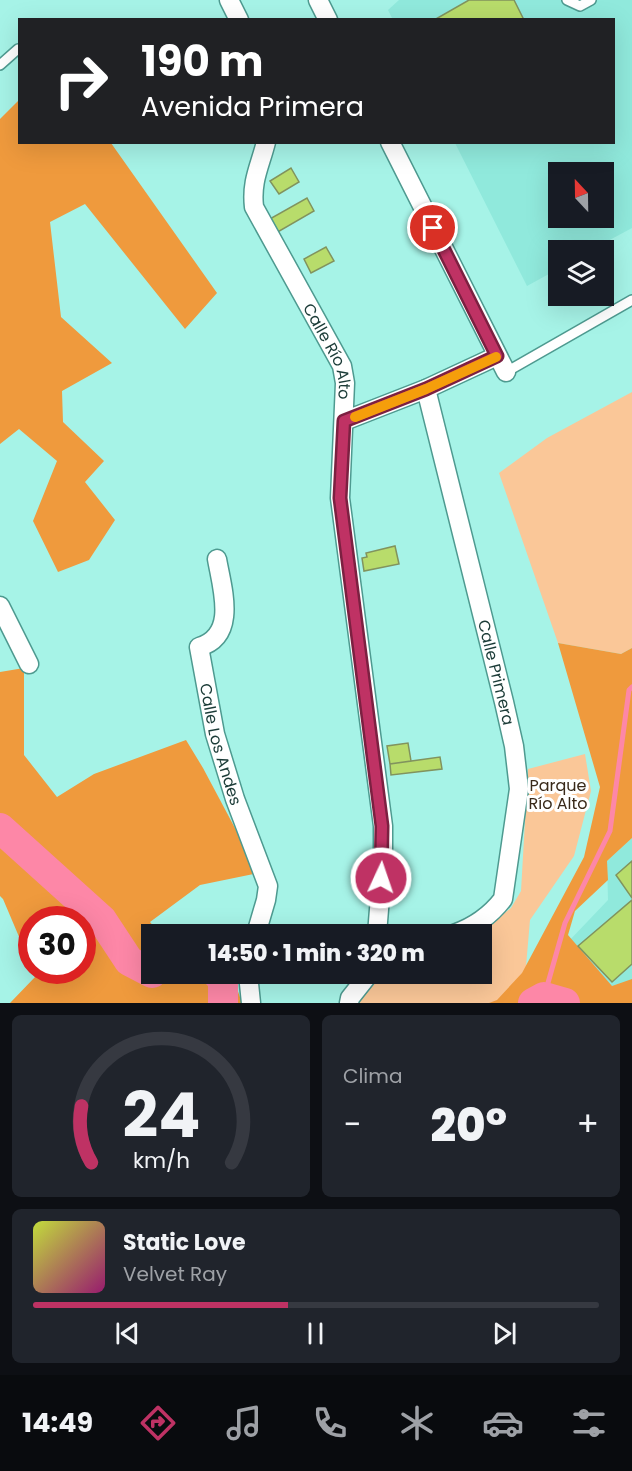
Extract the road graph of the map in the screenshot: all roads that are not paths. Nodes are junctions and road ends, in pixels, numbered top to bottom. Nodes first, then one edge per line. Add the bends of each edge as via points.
1 (229, 0) edge
2 (318, 0) edge
3 (567, 0) edge
4 (591, 0) edge
5 (237, 18) edge
6 (327, 18) edge
7 (18, 49) edge
8 (0, 64) edge
9 (265, 144) edge
10 (391, 144) edge
11 (632, 300) edge
12 (501, 364) junction
13 (426, 389) junction
14 (344, 421) junction
15 (217, 559) dead end
16 (0, 606) edge
17 (29, 664) dead end
18 (259, 924) edge
19 (378, 924) edge
20 (476, 924) edge
21 (249, 984) edge
22 (361, 984) edge
23 (251, 1003) edge
24 (349, 1003) edge

1 - 5 street
2 - 6 street
3 - 4 lane via 580,6
7 - 8 lane
9 - 14 street, Calle Río Alto via 254,177 254,207 342,366 346,389
10 - 12 street
11 - 12 lane
12 - 13 street
13 - 14 street
13 - 20 street, Calle Primera via 507,713 519,789 503,899
14 - 19 street, Calle Río Alto via 340,498 382,826
15 - 18 street, Calle Los Andes via 224,622 218,636 208,644 193,647 234,799 268,886
16 - 17 street
21 - 23 street
22 - 24 street

